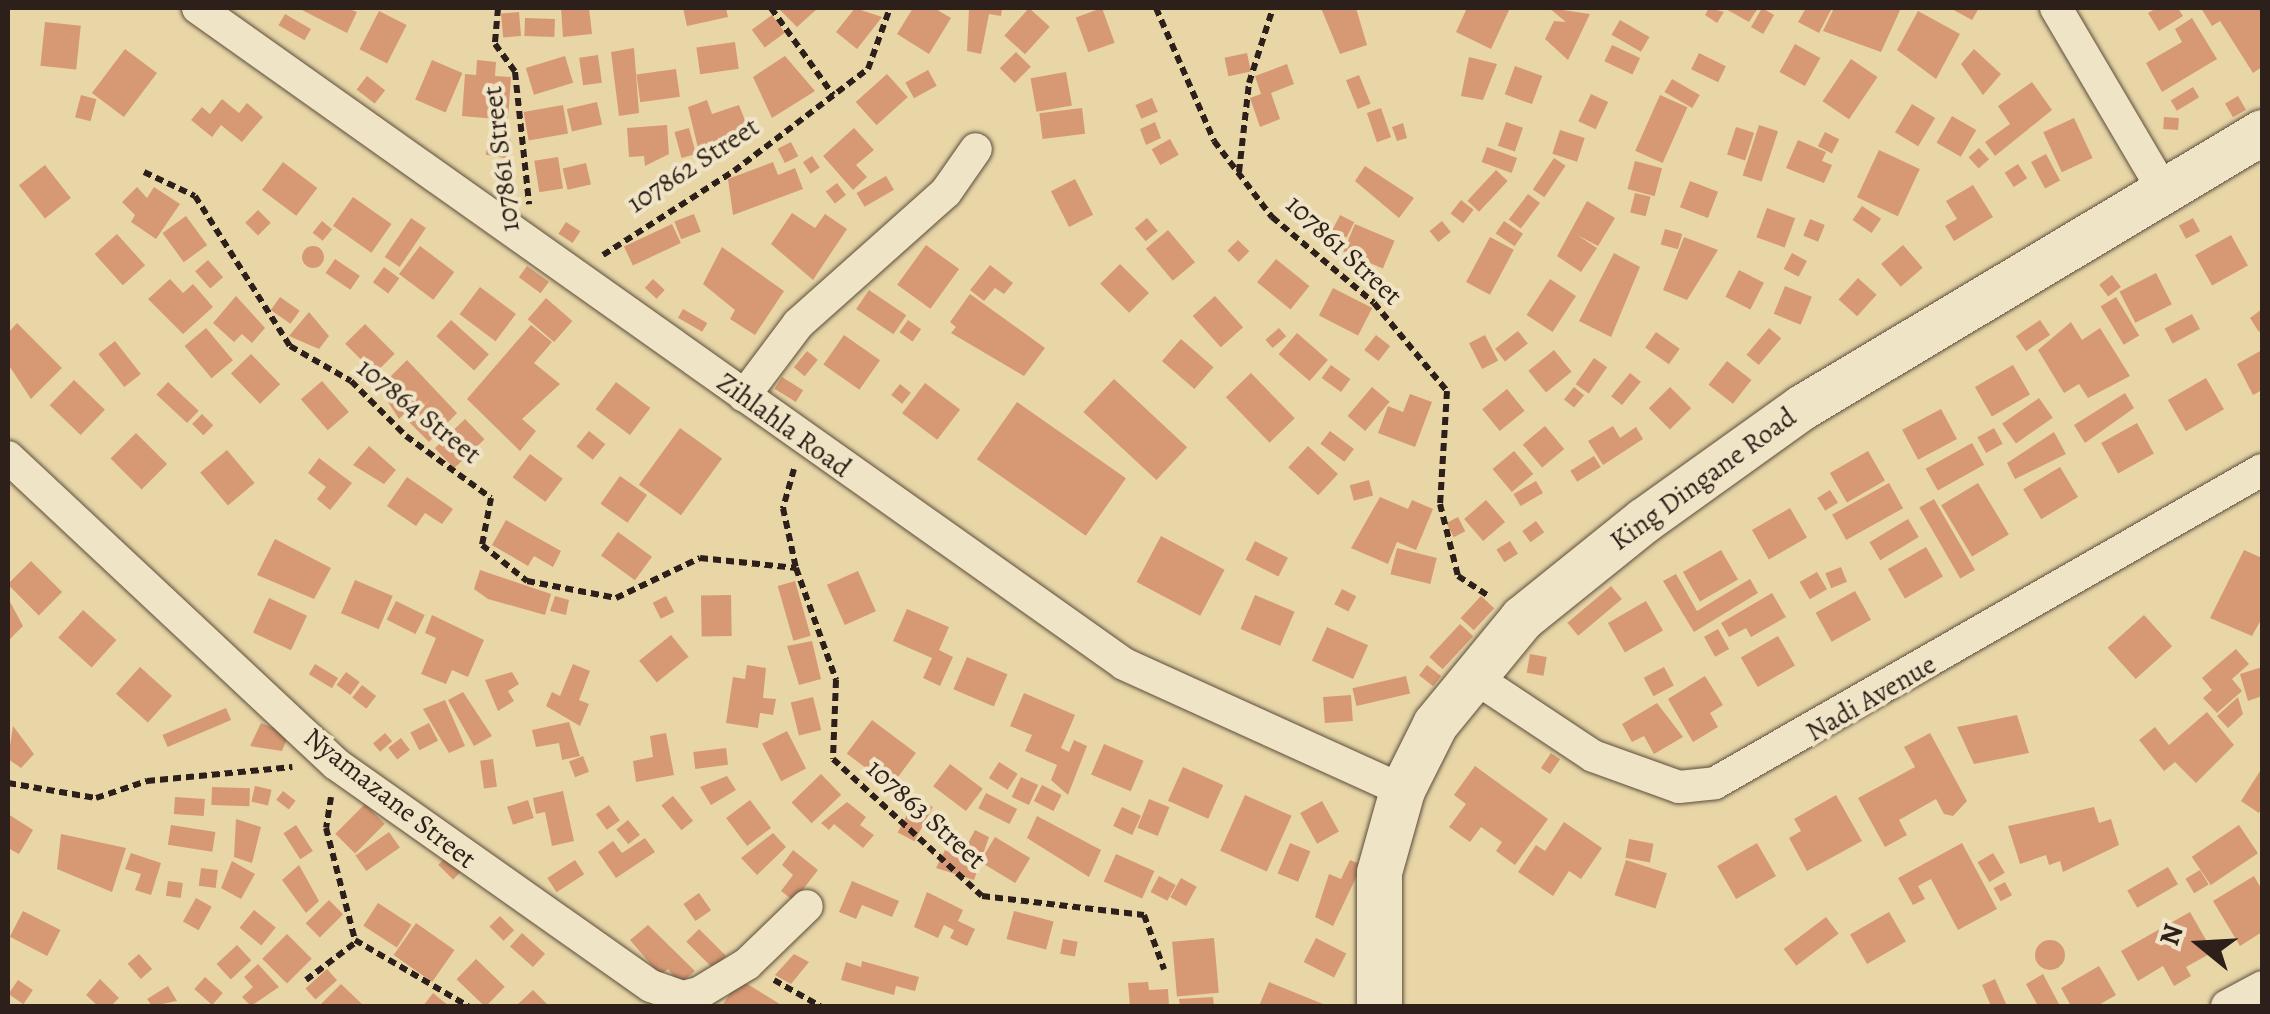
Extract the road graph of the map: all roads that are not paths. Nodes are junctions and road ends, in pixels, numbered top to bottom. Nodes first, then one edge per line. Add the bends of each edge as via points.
1 (198, 8) edge
2 (2056, 8) edge
3 (2262, 132) edge
4 (976, 149) dead end
5 (2163, 190) junction
6 (744, 396) junction
7 (8, 457) edge
8 (2262, 470) edge
9 (1471, 675) junction
10 (1402, 790) junction
11 (807, 906) dead end
12 (2262, 987) edge
13 (1380, 1006) edge
14 (2227, 1006) edge

1 - 6 street, Zihlahla Road
2 - 5 street
3 - 5 street, King Dingane Road
4 - 6 street via 946,192 798,324
5 - 9 street, King Dingane Road via 1802,406 1522,618
6 - 10 street, Zihlahla Road via 1124,664
7 - 11 street, Nyamazane Street via 336,764 650,986 683,997 747,964
8 - 9 street, Nadi Avenue via 1716,783 1679,787 1593,756
9 - 10 street, King Dingane Road via 1435,724
10 - 13 street, King Dingane Road via 1379,872
12 - 14 street

